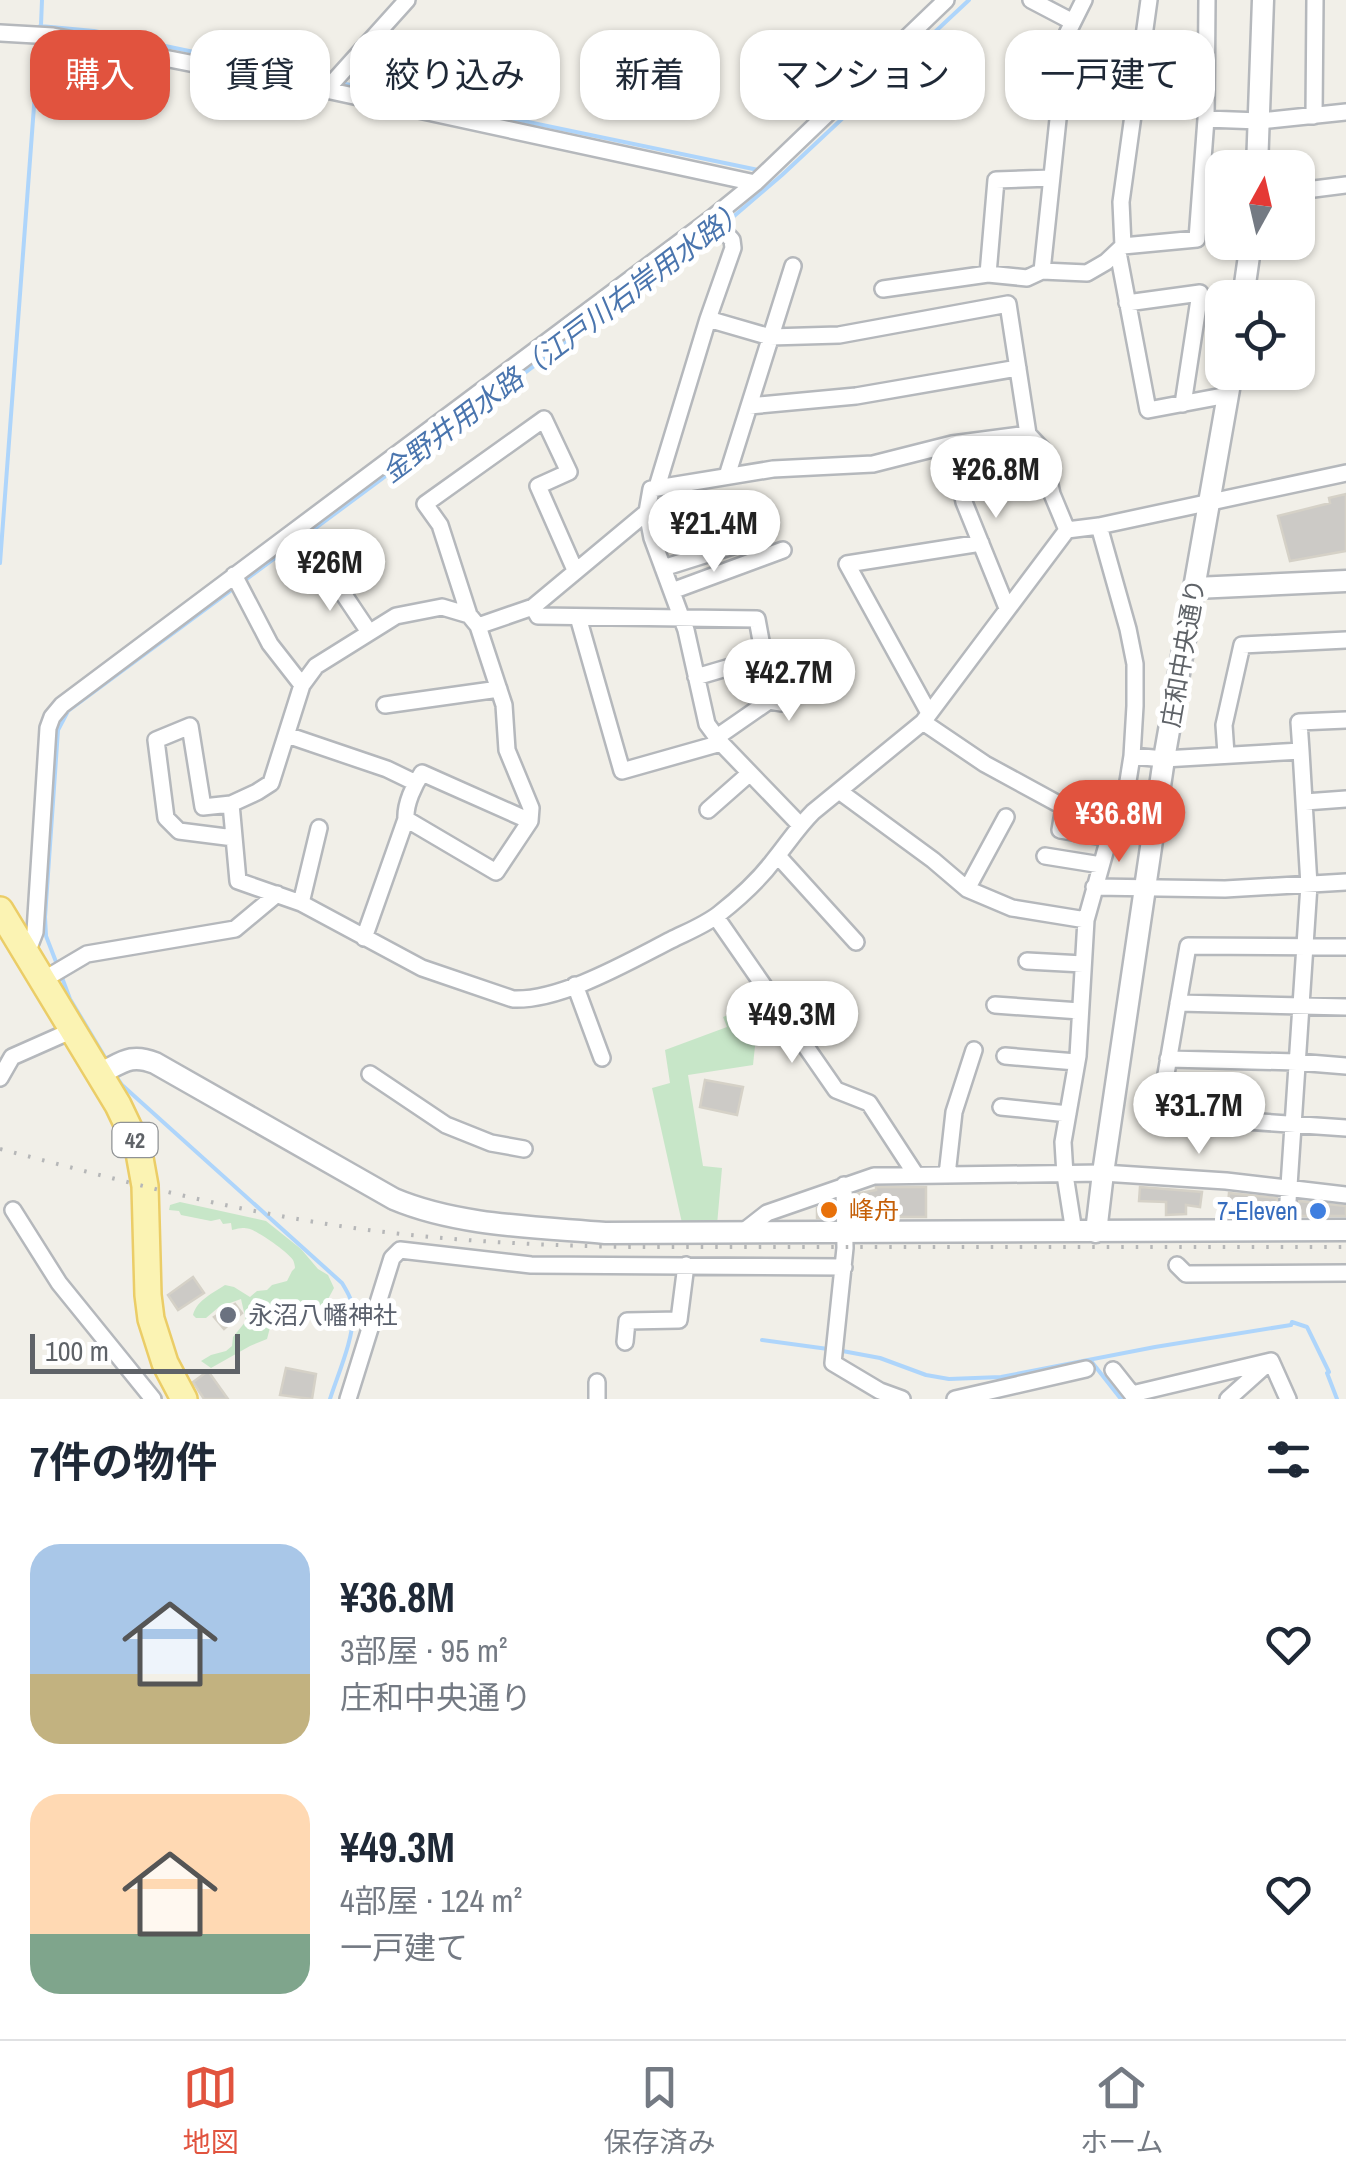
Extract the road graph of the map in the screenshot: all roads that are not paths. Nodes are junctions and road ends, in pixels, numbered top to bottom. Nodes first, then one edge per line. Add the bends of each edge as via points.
1 (407, 0) edge
2 (946, 0) edge
3 (1030, 0) edge
4 (1084, 0) edge
5 (1150, 0) edge
6 (1207, 0) edge
7 (1263, 0) edge
8 (1315, 0) edge
9 (1073, 22) junction
10 (1207, 30) edge
11 (0, 33) edge
12 (190, 63) edge
13 (330, 86) edge
14 (330, 91) edge
15 (1346, 112) edge
16 (1314, 116) junction
17 (1215, 118) edge
18 (1206, 120) edge
19 (1260, 121) junction
20 (1259, 150) edge
21 (1051, 178) junction
22 (754, 182) junction
23 (1346, 185) edge
24 (1315, 189) edge
25 (712, 218) junction
26 (1120, 249) junction
27 (794, 266) dead end
28 (1042, 270) junction
29 (988, 274) junction
30 (883, 290) dead end
31 (1127, 303) junction
32 (708, 320) junction
33 (770, 337) junction
34 (1018, 368) junction
35 (1229, 390) edge
36 (1228, 396) junction
37 (1183, 404) junction
38 (749, 406) junction
39 (1028, 434) junction
40 (952, 444) junction
41 (1346, 473) edge
42 (727, 476) junction
43 (657, 487) junction
44 (1210, 502) junction
45 (647, 512) junction
46 (1099, 526) junction
47 (1067, 530) junction
48 (752, 540) dead end
49 (981, 543) junction
50 (783, 550) dead end
51 (663, 568) junction
52 (575, 570) junction
53 (328, 571) dead end
54 (234, 576) junction
55 (1346, 581) edge
56 (1195, 588) junction
57 (672, 592) junction
58 (533, 606) junction
59 (1007, 608) junction
60 (578, 617) junction
61 (682, 619) junction
62 (474, 620) junction
63 (369, 632) junction
64 (1346, 640) edge
65 (831, 664) dead end
66 (696, 677) junction
67 (302, 686) junction
68 (499, 690) junction
69 (385, 705) dead end
70 (926, 718) junction
71 (1346, 720) edge
72 (286, 735) junction
73 (719, 740) junction
74 (1302, 750) junction
75 (1226, 754) junction
76 (1132, 756) junction
77 (1164, 759) junction
78 (750, 773) junction
79 (416, 782) junction
80 (839, 791) junction
81 (1346, 799) edge
82 (1305, 802) junction
83 (230, 804) junction
84 (708, 810) dead end
85 (1006, 816) dead end
86 (406, 818) junction
87 (530, 821) junction
88 (800, 825) junction
89 (319, 828) dead end
90 (234, 838) junction
91 (1108, 838) junction
92 (778, 856) junction
93 (1044, 856) dead end
94 (1100, 865) junction
95 (1346, 882) edge
96 (1309, 885) junction
97 (1094, 887) junction
98 (1144, 887) junction
99 (967, 889) junction
100 (277, 894) junction
101 (301, 902) junction
102 (0, 910) edge
103 (716, 917) junction
104 (1086, 920) junction
105 (364, 938) junction
106 (856, 942) dead end
107 (1304, 948) junction
108 (1346, 948) edge
109 (27, 953) junction
110 (1028, 961) dead end
111 (1083, 964) junction
112 (43, 980) junction
113 (575, 985) junction
114 (1178, 1003) junction
115 (995, 1005) dead end
116 (1301, 1006) junction
117 (1346, 1007) edge
118 (1080, 1012) junction
119 (73, 1030) junction
120 (974, 1050) dead end
121 (1005, 1056) dead end
122 (602, 1058) dead end
123 (1168, 1059) junction
124 (1076, 1062) junction
125 (1297, 1062) junction
126 (1346, 1066) edge
127 (98, 1074) junction
128 (370, 1074) dead end
129 (0, 1078) edge
130 (1001, 1107) dead end
131 (1068, 1114) junction
132 (1294, 1124) junction
133 (1346, 1128) edge
134 (524, 1149) dead end
135 (1102, 1174) junction
136 (916, 1175) junction
137 (947, 1175) junction
138 (1065, 1175) junction
139 (844, 1184) junction
140 (1290, 1190) junction
141 (1346, 1195) edge
142 (13, 1210) dead end
143 (1286, 1230) junction
144 (1346, 1230) edge
145 (744, 1231) junction
146 (845, 1231) junction
147 (1085, 1232) junction
148 (1177, 1264) dead end
149 (686, 1265) junction
150 (844, 1267) junction
151 (1346, 1275) edge
152 (625, 1342) dead end
153 (1270, 1362) junction
154 (1086, 1369) dead end
155 (1113, 1370) dead end
156 (1134, 1396) edge
157 (153, 1399) edge
158 (184, 1399) edge
159 (348, 1399) edge
160 (902, 1399) edge
161 (955, 1399) edge
162 (1228, 1399) edge
163 (1288, 1399) edge

1 - 13 street
2 - 22 street
3 - 9 street
4 - 9 street
5 - 26 street
6 - 10 street
7 - 19 street
8 - 16 street
9 - 21 street
11 - 12 street via 54,36
14 - 22 street
15 - 16 street
16 - 19 street
17 - 19 street
18 - 26 street via 1197,239
19 - 20 street
21 - 28 street
21 - 29 street via 996,180
22 - 25 street
23 - 24 street
25 - 32 street via 733,248
25 - 54 street
26 - 28 street via 1087,273
26 - 31 street
27 - 33 street
28 - 29 street via 1028,278
29 - 30 street
31 - 37 street via 1148,410
31 - 37 street via 1200,293
32 - 33 street
32 - 43 street
33 - 34 street via 839,335 1008,304
33 - 38 street
34 - 38 street via 856,396
34 - 39 street
35 - 36 street, 庄和中央通り
36 - 37 street
36 - 44 street, 庄和中央通り
38 - 42 street
39 - 40 street
39 - 47 street via 1042,449
40 - 42 street via 873,464
40 - 49 street
41 - 44 street
42 - 43 street
43 - 45 street
44 - 46 street
44 - 56 street, 庄和中央通り
45 - 51 street
45 - 52 street
46 - 47 street
46 - 76 street via 1135,664
47 - 59 street
48 - 51 street
49 - 59 street
49 - 70 street via 847,564
50 - 57 street
51 - 57 street
52 - 58 street
52 - 62 street via 538,486 569,472 544,419 424,504 440,525
53 - 63 street
54 - 67 street via 270,644
54 - 109 street via 52,717 35,932
55 - 56 street
56 - 77 street, 庄和中央通り
57 - 61 street
58 - 60 street via 538,616
58 - 62 street
59 - 70 street
60 - 61 street
60 - 73 street via 622,771
61 - 66 street
61 - 66 street via 757,619 764,657
62 - 63 street via 442,607 396,616
62 - 68 street
63 - 67 street via 316,666
64 - 75 street via 1242,645 1224,725
65 - 73 street
66 - 73 street via 706,724
67 - 72 street
68 - 69 street
68 - 87 street via 507,750
70 - 80 street
70 - 91 street via 984,764 1064,807 1060,830
71 - 74 street via 1299,722
72 - 79 street
72 - 83 street via 271,783
73 - 78 street
74 - 75 street
74 - 82 street
75 - 77 street
76 - 77 street
76 - 91 street via 1125,800
77 - 98 street, 庄和中央通り
78 - 84 street
78 - 88 street
79 - 86 street
79 - 87 street via 422,772
80 - 88 street
80 - 99 street
81 - 82 street
82 - 96 street
83 - 90 street
83 - 90 street via 204,807 190,726 156,740 166,818 178,831
85 - 99 street
86 - 87 street via 496,872
86 - 105 street
88 - 92 street
89 - 101 street
90 - 100 street via 238,881
91 - 94 street
92 - 103 street
92 - 106 street
93 - 94 street
94 - 97 street
95 - 96 street
96 - 98 street
96 - 107 street
97 - 98 street
97 - 104 street
98 - 135 street, 庄和中央通り
99 - 104 street via 1012,908
100 - 101 street
100 - 112 street via 235,929 87,954
101 - 105 street
102 - 109 main road, 42
103 - 113 street
103 - 136 street via 836,1090 869,1103
104 - 111 street
105 - 113 street via 422,968 513,999
107 - 108 street
107 - 114 street via 1188,946
107 - 116 street
109 - 112 main road, 42
110 - 111 street
111 - 118 street
112 - 119 main road, 42
113 - 122 street
114 - 116 street
114 - 123 street
115 - 118 street
116 - 117 street
116 - 125 street
118 - 124 street
119 - 127 main road, 42
119 - 129 street via 12,1057
120 - 137 street via 954,1112
121 - 124 street
123 - 125 street
123 - 132 street via 1159,1115
124 - 131 street
125 - 126 street
125 - 132 street
127 - 145 street via 137,1057 155,1063 394,1199 430,1212 605,1233
127 - 158 main road, 42 via 138,1147 151,1320
128 - 134 street via 446,1126
130 - 131 street
131 - 138 street
132 - 133 street
132 - 140 street
135 - 138 street
135 - 140 street
135 - 147 street, 庄和中央通り
136 - 137 street
136 - 139 street
137 - 138 street
138 - 147 street
139 - 145 street via 767,1213
139 - 146 street
140 - 141 street
140 - 143 street
142 - 157 street via 59,1284
143 - 144 street
143 - 147 street
145 - 146 street
146 - 147 street
146 - 150 street
148 - 151 street via 1186,1274
149 - 150 street
149 - 152 street via 679,1320 627,1321
149 - 159 street via 531,1265 400,1250
150 - 160 street via 832,1364
153 - 156 street
153 - 162 street
153 - 163 street
154 - 161 street
155 - 156 street

